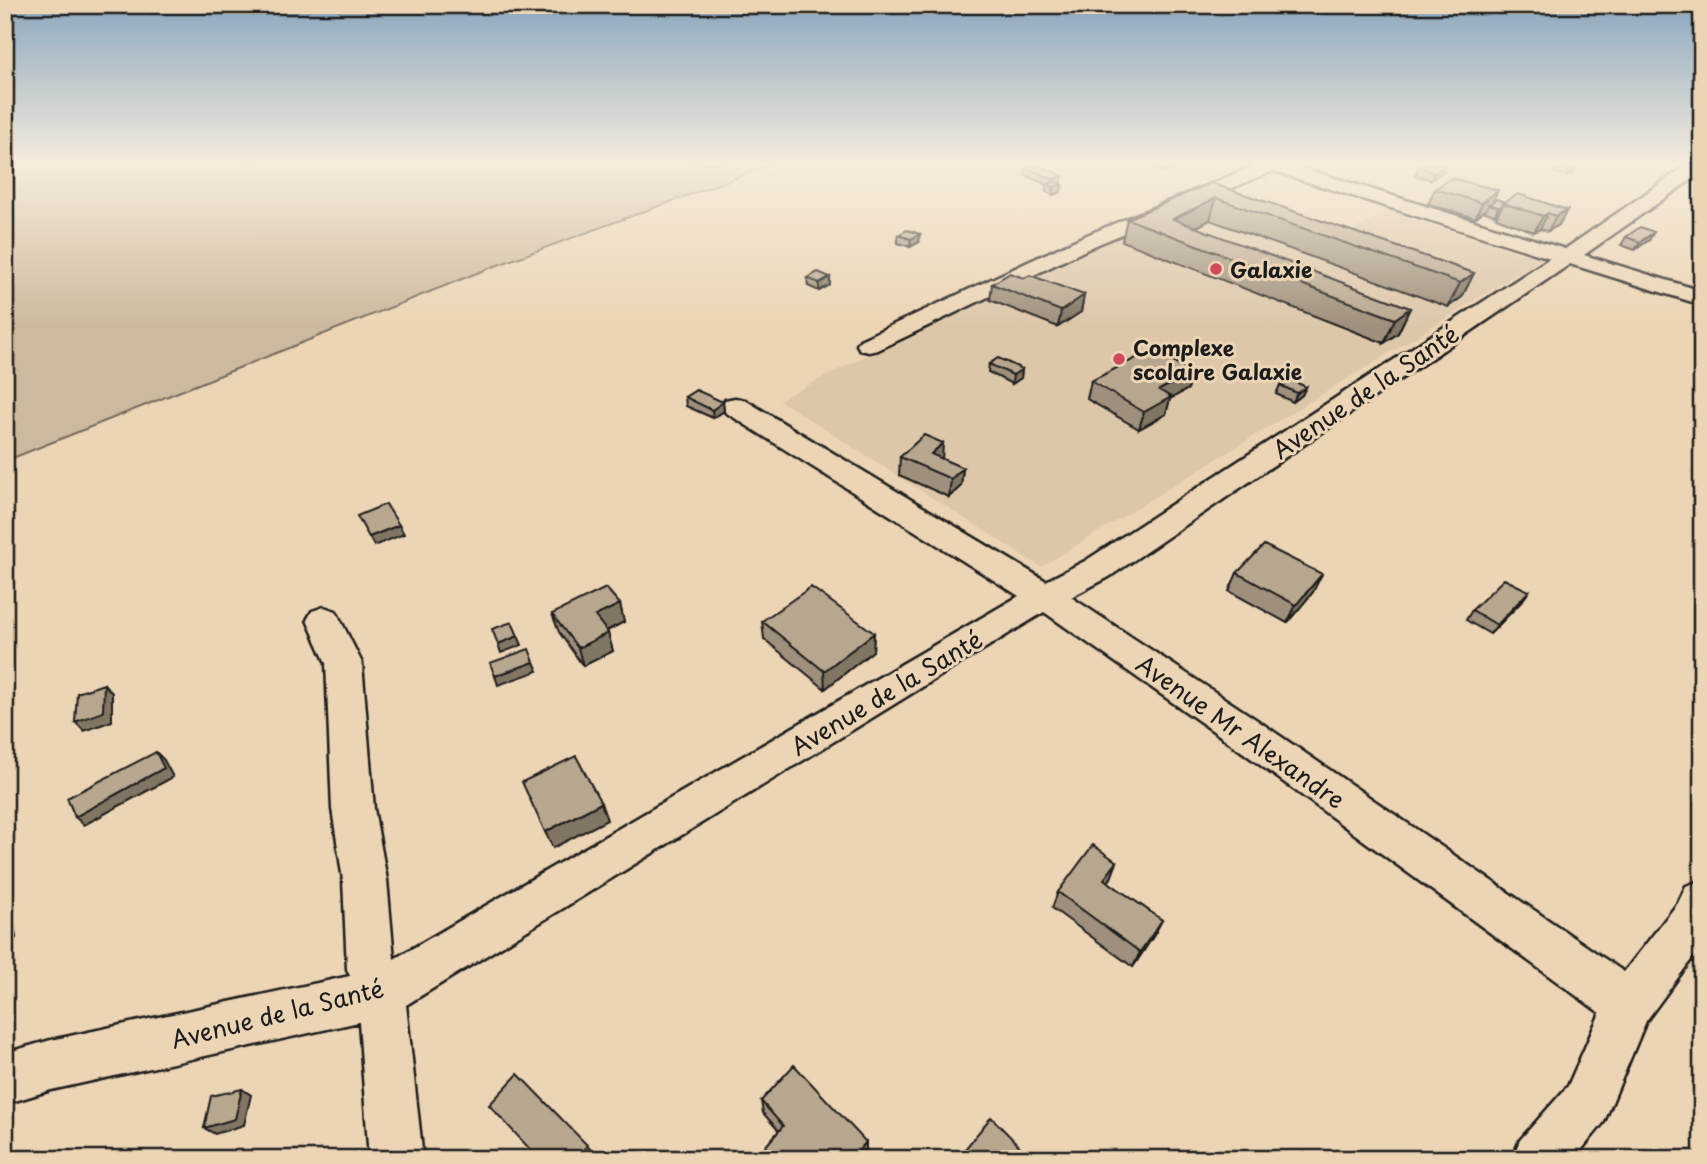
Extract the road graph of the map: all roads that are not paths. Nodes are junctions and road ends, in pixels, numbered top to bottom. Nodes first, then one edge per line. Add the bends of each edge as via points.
1 (1148, 217) edge
2 (1445, 217) edge
3 (1624, 217) edge
4 (1568, 256) junction
5 (1702, 298) edge
6 (869, 345) dead end
7 (736, 406) dead end
8 (1045, 596) junction
9 (324, 620) dead end
10 (1702, 901) edge
11 (381, 993) junction
12 (1629, 1004) junction
13 (5, 1079) edge
14 (396, 1159) edge
15 (1539, 1159) edge

1 - 6 street
2 - 4 street
3 - 4 street, Avenue de la Santé
4 - 5 street
4 - 8 street, Avenue de la Santé via 1097,569
7 - 8 street, Avenue Mr Alexandre
8 - 11 street, Avenue de la Santé
8 - 12 street, Avenue Mr Alexandre
9 - 11 street via 344,663 352,795 365,880 371,969
10 - 12 street
11 - 13 street, Avenue de la Santé
11 - 14 street
12 - 15 street via 1586,1104

